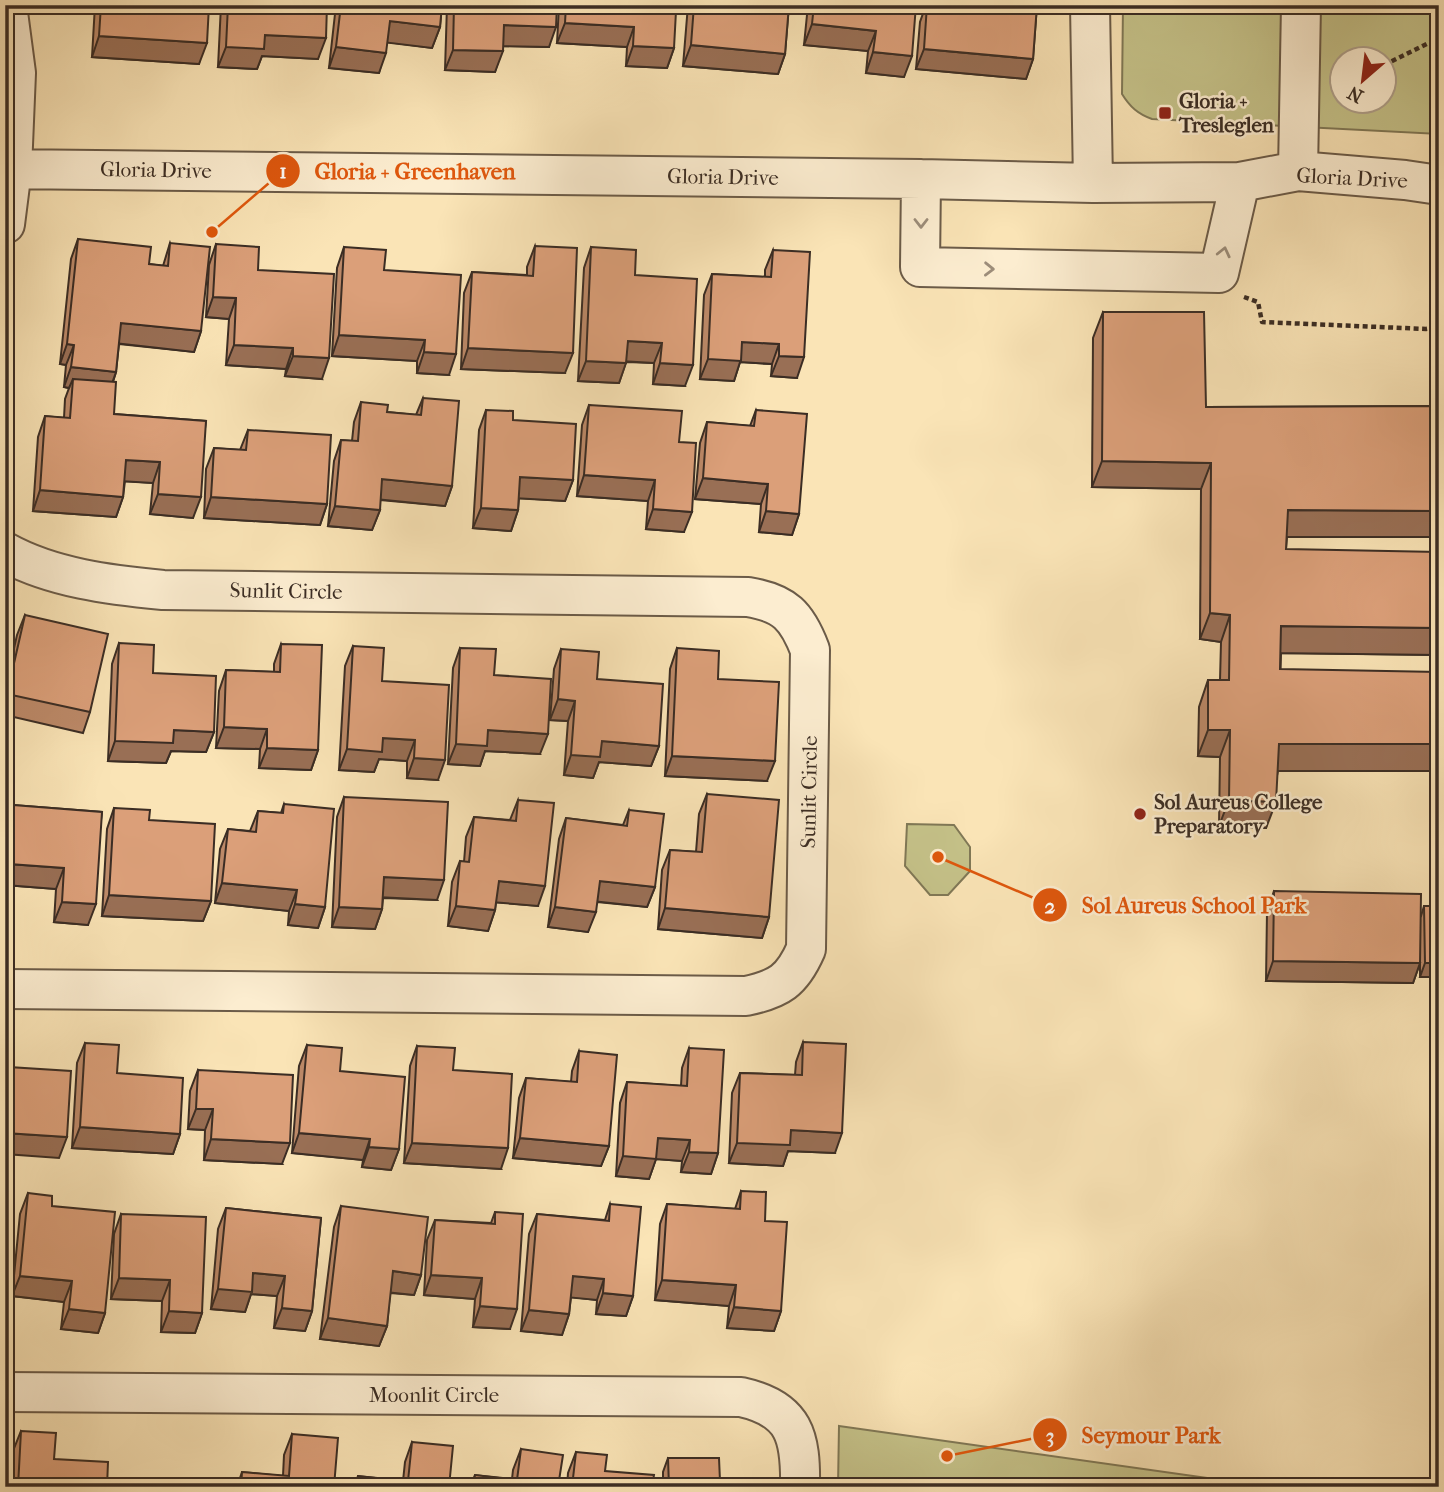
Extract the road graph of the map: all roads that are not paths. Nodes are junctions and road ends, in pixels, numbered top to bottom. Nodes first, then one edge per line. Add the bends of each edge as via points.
1 (7, 5) edge
2 (1090, 5) edge
3 (1301, 5) edge
4 (8, 169) edge
5 (1298, 171) junction
6 (920, 179) junction
7 (1240, 182) junction
8 (1093, 183) junction
9 (1439, 185) edge
10 (5, 224) edge
11 (5, 552) edge
12 (5, 989) edge
13 (5, 1392) edge
14 (800, 1487) edge

1 - 4 street via 16,73
2 - 8 street
3 - 5 street
4 - 6 street, Gloria Drive
4 - 10 street
5 - 7 street, Gloria Drive
5 - 9 street, Gloria Drive
6 -> 7 street via 920,267 1219,273
6 - 8 street, Gloria Drive
7 - 8 street, Gloria Drive
11 - 12 street, Sunlit Circle via 69,576 163,590 748,597 785,609 801,625 810,650 808,936 798,967 771,991 746,996
13 - 14 street, Moonlit Circle via 741,1397 763,1402 781,1414 793,1430 800,1452

